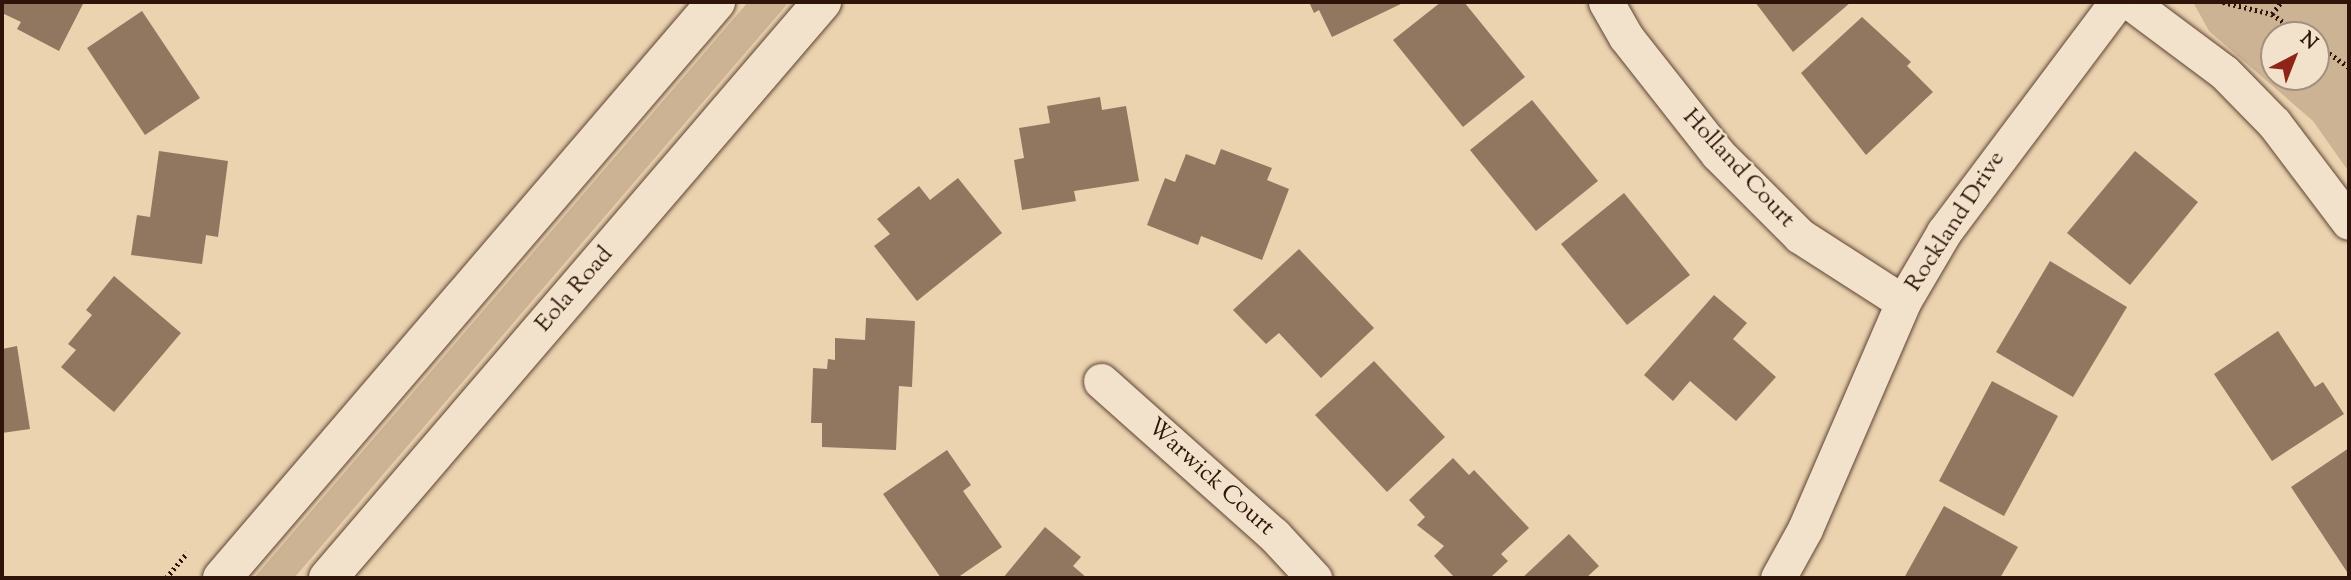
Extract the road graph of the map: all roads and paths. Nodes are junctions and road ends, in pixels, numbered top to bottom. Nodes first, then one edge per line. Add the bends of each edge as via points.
1 (716, 2) edge
2 (822, 2) edge
3 (1606, 2) edge
4 (2117, 2) edge
5 (2130, 2) edge
6 (2222, 2) edge
7 (2281, 2) edge
8 (2272, 14) junction
9 (2282, 21) edge
10 (2330, 54) edge
11 (2349, 67) edge
12 (2349, 222) edge
13 (1903, 302) junction
14 (1101, 381) dead end
15 (222, 578) edge
16 (328, 578) edge
17 (1314, 578) edge
18 (1778, 578) edge

1 - 15 street
2 - 16 street, Eola Road
3 - 13 street, Holland Court via 1626,37 1718,154 1800,236
4 - 13 street, Rockland Drive via 1944,232
5 - 12 street via 2232,80 2274,123
6 - 8 path
7 - 8 path
8 - 9 path
10 - 11 path
13 - 18 street, Rockland Drive via 1805,529
14 - 17 street, Warwick Court via 1274,535

